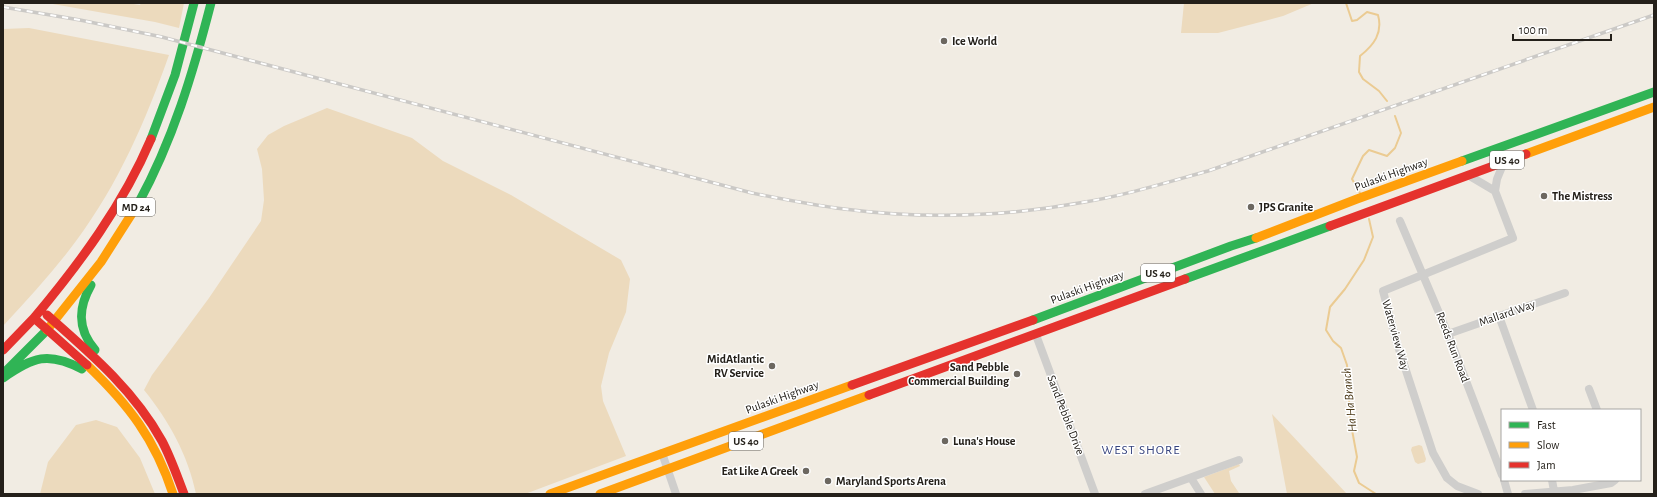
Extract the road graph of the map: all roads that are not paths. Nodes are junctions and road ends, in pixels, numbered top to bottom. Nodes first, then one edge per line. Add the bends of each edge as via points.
1 (194, 3) edge
2 (211, 3) edge
3 (1654, 92) edge
4 (1654, 107) edge
5 (1505, 160) junction
6 (1468, 175) junction
7 (1495, 191) junction
8 (1400, 221) dead end
9 (106, 253) junction
10 (1422, 276) junction
11 (1565, 293) dead end
12 (41, 310) junction
13 (1498, 316) junction
14 (34, 318) junction
15 (54, 322) junction
16 (47, 330) junction
17 (1448, 334) junction
18 (1036, 335) junction
19 (3, 350) edge
20 (3, 374) edge
21 (3, 378) edge
22 (100, 379) junction
23 (127, 389) junction
24 (1589, 389) dead end
25 (1533, 409) edge
26 (1597, 409) edge
27 (662, 453) junction
28 (1239, 460) dead end
29 (667, 469) junction
30 (1501, 472) edge
31 (1190, 478) junction
32 (1504, 481) edge
33 (1552, 481) edge
34 (1614, 481) edge
35 (1554, 491) junction
36 (173, 494) edge
37 (184, 494) edge
38 (550, 494) edge
39 (600, 494) edge
40 (676, 494) edge
41 (1095, 494) edge
42 (1145, 494) edge
43 (1201, 494) edge
44 (1478, 494) edge
45 (1508, 494) edge
46 (1525, 494) edge

1 - 12 main road, MD 24 via 179,64 157,125 133,176 90,248
2 - 9 main road, MD 24 via 195,68 179,115 158,165
3 - 27 main road, Pulaski Highway / US 40 via 1357,199 1264,236 1031,321
4 - 5 main road, US 40
5 - 6 main road, US 40
5 - 7 street
6 - 7 street
6 - 18 main road, US 40
7 - 10 street, Waterview Way via 1513,238
8 - 10 street, Reeds Run Road
9 - 15 main road, MD 24
9 - 23 main road via 83,299 80,320 85,338
10 - 17 street, Reeds Run Road
10 - 44 street, Waterview Way via 1383,291 1433,454 1447,478 1457,486
11 - 13 street, Mallard Way
12 - 14 main road, MD 24
12 - 15 main road
13 - 17 street, Mallard Way
13 - 25 street
14 - 16 main road
14 - 19 main road, MD 24
15 - 16 main road, MD 24
15 - 23 main road
16 - 20 main road, MD 24
16 - 22 main road
17 - 30 street, Reeds Run Road
18 - 29 main road, US 40
18 - 41 street, Sand Pebble Drive
21 - 22 main road via 34,359 53,356 76,365
22 - 36 main road via 130,410 151,441
23 - 37 main road via 163,440 178,471
24 - 26 street
27 - 29 street
27 - 38 main road, Pulaski Highway / US 40
28 - 31 street
29 - 39 main road, US 40
29 - 40 street
31 - 42 street
31 - 43 street
32 - 45 street
33 - 35 street
34 - 35 street via 1573,490
35 - 46 street

